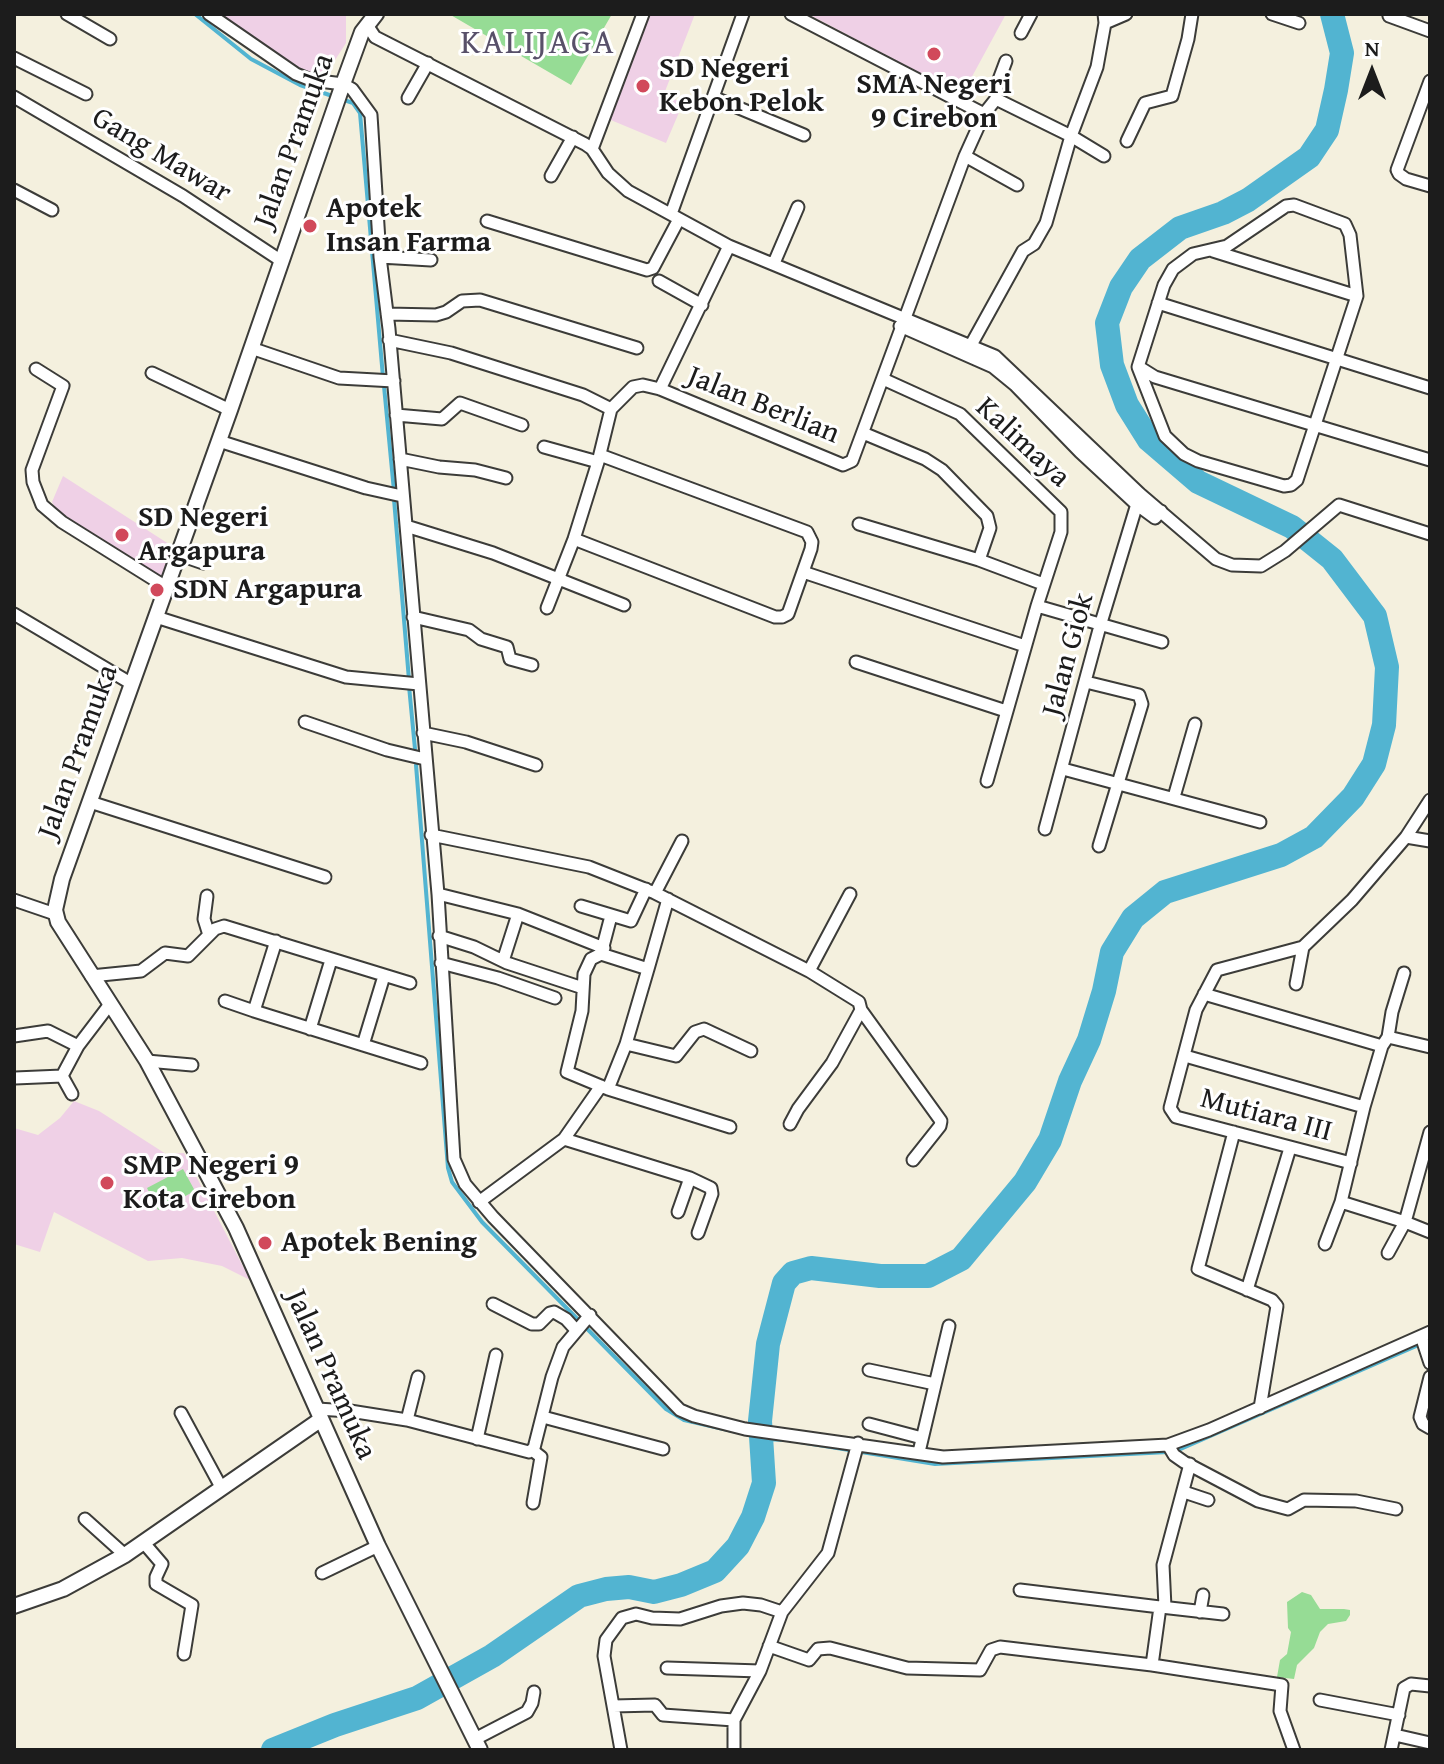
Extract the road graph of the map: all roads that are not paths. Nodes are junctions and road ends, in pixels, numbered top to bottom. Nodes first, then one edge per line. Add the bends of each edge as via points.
1 (67, 14) edge
2 (209, 14) edge
3 (643, 14) edge
4 (743, 14) edge
5 (791, 14) edge
6 (1031, 14) edge
7 (1126, 14) edge
8 (1192, 14) edge
9 (1272, 14) edge
10 (1390, 14) edge
11 (368, 18) edge
12 (1104, 19) edge
13 (1299, 23) dead end
14 (1430, 31) edge
15 (1021, 33) dead end
16 (110, 39) dead end
17 (14, 58) edge
18 (1006, 61) dead end
19 (428, 63) junction
20 (1430, 81) edge
21 (340, 93) junction
22 (86, 94) dead end
23 (14, 97) edge
24 (408, 98) dead end
25 (715, 98) junction
26 (996, 99) junction
27 (984, 114) junction
28 (804, 135) dead end
29 (1071, 136) junction
30 (573, 137) junction
31 (1127, 141) dead end
32 (592, 149) junction
33 (965, 156) junction
34 (1104, 156) dead end
35 (551, 176) dead end
36 (1017, 185) dead end
37 (1430, 186) edge
38 (14, 190) edge
39 (798, 207) dead end
40 (52, 210) dead end
41 (675, 217) junction
42 (487, 221) dead end
43 (729, 246) junction
44 (1208, 250) junction
45 (380, 257) junction
46 (280, 260) junction
47 (431, 260) dead end
48 (774, 263) junction
49 (659, 281) dead end
50 (1357, 296) junction
51 (1158, 303) junction
52 (702, 305) junction
53 (387, 314) junction
54 (902, 321) junction
55 (389, 340) junction
56 (251, 348) junction
57 (637, 348) dead end
58 (968, 350) junction
59 (1337, 360) junction
60 (1138, 367) junction
61 (36, 369) dead end
62 (152, 373) dead end
63 (883, 379) junction
64 (394, 381) junction
65 (1430, 388) edge
66 (660, 389) junction
67 (611, 409) junction
68 (230, 410) junction
69 (396, 415) junction
70 (1315, 423) junction
71 (522, 425) dead end
72 (863, 433) junction
73 (219, 441) junction
74 (544, 447) dead end
75 (400, 459) junction
76 (599, 459) junction
77 (1430, 460) edge
78 (506, 478) dead end
79 (402, 496) junction
80 (1138, 499) junction
81 (859, 524) dead end
82 (406, 526) junction
83 (1430, 534) edge
84 (574, 539) junction
85 (177, 554) junction
86 (979, 560) junction
87 (203, 563) dead end
88 (803, 572) junction
89 (558, 577) junction
90 (1043, 584) junction
91 (166, 587) junction
92 (624, 605) dead end
93 (1037, 606) junction
94 (547, 608) dead end
95 (14, 614) edge
96 (156, 617) junction
97 (413, 617) junction
98 (1100, 626) junction
99 (1162, 642) dead end
100 (1025, 646) junction
101 (856, 662) dead end
102 (532, 665) dead end
103 (1086, 682) junction
104 (132, 684) junction
105 (419, 684) junction
106 (1006, 711) junction
107 (305, 722) dead end
108 (1195, 724) dead end
109 (423, 733) junction
110 (425, 759) junction
111 (536, 765) dead end
112 (1063, 769) junction
113 (987, 781) dead end
114 (1117, 783) junction
115 (1174, 797) junction
116 (1430, 800) edge
117 (90, 802) junction
118 (1260, 822) dead end
119 (1045, 829) dead end
120 (431, 835) junction
121 (1406, 837) junction
122 (682, 841) dead end
123 (1430, 841) edge
124 (1099, 846) dead end
125 (325, 877) dead end
126 (651, 891) junction
127 (438, 894) junction
128 (850, 894) dead end
129 (207, 896) dead end
130 (668, 899) junction
131 (14, 900) edge
132 (581, 906) dead end
133 (55, 914) junction
134 (518, 914) junction
135 (611, 916) junction
136 (209, 935) junction
137 (439, 936) junction
138 (276, 941) junction
139 (1303, 947) junction
140 (602, 951) junction
141 (331, 960) junction
142 (503, 961) junction
143 (441, 963) junction
144 (648, 969) junction
145 (809, 971) junction
146 (1404, 973) dead end
147 (91, 976) junction
148 (384, 976) junction
149 (410, 983) dead end
150 (1296, 984) dead end
151 (583, 988) junction
152 (1204, 994) junction
153 (555, 998) dead end
154 (225, 1001) dead end
155 (110, 1004) junction
156 (861, 1010) junction
157 (254, 1011) junction
158 (310, 1029) junction
159 (14, 1036) edge
160 (1385, 1042) junction
161 (626, 1044) junction
162 (363, 1045) junction
163 (78, 1046) junction
164 (1430, 1047) edge
165 (751, 1051) dead end
166 (1185, 1056) junction
167 (147, 1061) junction
168 (421, 1063) dead end
169 (192, 1065) dead end
170 (62, 1076) junction
171 (15, 1078) edge
172 (604, 1088) junction
173 (72, 1094) dead end
174 (1364, 1107) junction
175 (790, 1124) dead end
176 (730, 1127) dead end
177 (1234, 1132) junction
178 (1430, 1132) edge
179 (564, 1139) junction
180 (1290, 1148) junction
181 (913, 1160) dead end
182 (1351, 1163) junction
183 (690, 1178) junction
184 (479, 1202) junction
185 (1341, 1202) junction
186 (678, 1212) dead end
187 (1405, 1222) junction
188 (1430, 1232) edge
189 (698, 1233) dead end
190 (1325, 1244) dead end
191 (1388, 1253) dead end
192 (1247, 1290) junction
193 (493, 1304) dead end
194 (583, 1322) junction
195 (949, 1326) dead end
196 (1424, 1338) edge
197 (496, 1355) dead end
198 (1430, 1363) edge
199 (869, 1370) dead end
200 (418, 1377) dead end
201 (1430, 1377) edge
202 (935, 1384) junction
203 (1260, 1408) junction
204 (181, 1413) dead end
205 (318, 1414) junction
206 (543, 1417) junction
207 (407, 1420) junction
208 (869, 1424) dead end
209 (1430, 1428) edge
210 (922, 1438) junction
211 (477, 1439) junction
212 (1168, 1445) junction
213 (663, 1449) dead end
214 (857, 1449) junction
215 (532, 1450) junction
216 (919, 1452) junction
217 (1190, 1464) junction
218 (221, 1487) junction
219 (1184, 1492) junction
220 (1208, 1500) dead end
221 (533, 1503) dead end
222 (1396, 1509) dead end
223 (85, 1519) dead end
224 (144, 1543) junction
225 (378, 1546) junction
226 (125, 1555) junction
227 (322, 1573) dead end
228 (1020, 1590) dead end
229 (1203, 1595) dead end
230 (14, 1606) edge
231 (1163, 1607) junction
232 (782, 1612) junction
233 (1200, 1612) junction
234 (1223, 1614) dead end
235 (769, 1646) junction
236 (184, 1654) dead end
237 (1152, 1665) junction
238 (667, 1668) dead end
239 (760, 1671) junction
240 (1430, 1686) edge
241 (534, 1692) dead end
242 (1320, 1700) dead end
243 (613, 1706) junction
244 (1399, 1715) junction
245 (734, 1720) junction
246 (1395, 1735) junction
247 (1430, 1743) edge
248 (477, 1745) edge
249 (736, 1749) edge
250 (621, 1750) edge
251 (1294, 1750) edge
252 (1391, 1750) edge

1 - 16 street
2 - 21 street via 296,74
3 - 32 street
4 - 25 street
5 - 27 street
6 - 15 street
7 - 12 street
8 - 31 street via 1172,96 1145,103
9 - 13 street
10 - 14 street
11 - 19 street via 372,35
11 - 21 street, Jalan Pramuka
12 - 29 street via 1097,67
17 - 22 street
18 - 26 street
19 - 24 street
19 - 30 street
20 - 37 street via 1397,170 1406,179
21 - 45 street via 356,91 371,115
21 - 46 street, Jalan Pramuka
23 - 46 street, Gang Mawar
25 - 28 street
25 - 41 street
26 - 27 street
26 - 29 street
27 - 33 street
29 - 34 street
29 - 58 street via 1046,223 1034,244 1023,251
30 - 32 street
30 - 35 street
32 - 41 street via 617,182
33 - 36 street
33 - 54 street
38 - 40 street
39 - 48 street
41 - 42 street via 653,268 647,270
41 - 43 street
43 - 48 street
43 - 52 street
44 - 50 street
44 - 50 street via 1227,246 1294,205 1345,224
44 - 51 street via 1173,269
45 - 47 street
45 - 53 street
46 - 56 street, Jalan Pramuka
48 - 54 street
49 - 52 street
50 - 59 street
51 - 59 street
51 - 60 street
52 - 66 street
53 - 55 street
53 - 57 street via 441,315 462,301 480,300
54 - 58 street
54 - 63 street
55 - 64 street
55 - 67 street via 465,358
56 - 64 street via 339,378
56 - 68 street, Jalan Pramuka
58 - 80 street via 995,356
59 - 65 street
59 - 70 street
60 - 70 street via 1155,377
60 - 70 street via 1165,436 1198,461 1291,485
61 - 91 street via 63,386 32,470 42,505
62 - 68 street
63 - 72 street
63 - 90 street, Kalimaya via 960,414 1061,512 1061,532
64 - 69 street
66 - 67 street via 633,387
66 - 72 street, Jalan Berlian via 848,464
67 - 76 street
68 - 73 street, Jalan Pramuka
69 - 71 street via 442,419 460,403
69 - 75 street
70 - 77 street
72 - 86 street via 942,470 987,516 990,528
73 - 79 street
73 - 85 street, Jalan Pramuka
74 - 76 street
75 - 78 street
75 - 79 street
76 - 84 street
76 - 88 street via 807,532 812,542
79 - 82 street
80 - 83 street via 1161,511 1216,559 1232,565 1261,566 1342,505
80 - 98 street, Jalan Giok
81 - 86 street
82 - 89 street
82 - 97 street
84 - 88 street via 775,617 788,614
84 - 89 street
85 - 87 street
85 - 91 street, Jalan Pramuka
86 - 90 street
88 - 100 street
89 - 92 street
89 - 94 street
90 - 93 street
91 - 96 street, Jalan Pramuka
93 - 98 street
93 - 100 street
95 - 104 street
96 - 104 street, Jalan Pramuka
96 - 105 street via 346,677
97 - 102 street via 469,630 507,647 510,659
97 - 105 street
98 - 99 street
98 - 103 street, Jalan Giok
100 - 106 street
101 - 106 street
103 - 112 street, Jalan Giok
103 - 114 street via 1139,695 1142,702
104 - 117 street, Jalan Pramuka
105 - 109 street
106 - 113 street
107 - 110 street
108 - 115 street
109 - 110 street
109 - 111 street
110 - 120 street
112 - 114 street
112 - 119 street, Jalan Giok
114 - 115 street
114 - 124 street
115 - 118 street
116 - 121 street
117 - 125 street
117 - 133 street, Jalan Pramuka
120 - 126 street via 589,867
120 - 127 street
121 - 123 street
121 - 139 street
122 - 126 street
126 - 130 street
126 - 135 street via 631,921
127 - 134 street
127 - 137 street
128 - 145 street
129 - 136 street via 204,919
130 - 144 street
130 - 145 street
131 - 133 street
132 - 135 street
133 - 147 street, Jalan Pramuka
134 - 140 street
134 - 142 street
135 - 140 street
136 - 138 street via 224,926
136 - 147 street via 188,956 165,953 141,971
137 - 142 street
137 - 143 street
138 - 141 street
138 - 157 street
139 - 150 street
139 - 152 street via 1219,968
140 - 144 street
140 - 151 street via 589,962
141 - 148 street
141 - 158 street
142 - 151 street
143 - 153 street
143 - 184 street via 454,1159
144 - 161 street
145 - 156 street via 859,1002
146 - 160 street
147 - 155 street, Jalan Pramuka
148 - 149 street
148 - 162 street
151 - 172 street via 567,1072
152 - 160 street
152 - 166 street
154 - 157 street
155 - 163 street
155 - 167 street, Jalan Pramuka
156 - 175 street
156 - 181 street via 941,1121
157 - 158 street
158 - 162 street
159 - 163 street via 48,1031
160 - 164 street
160 - 174 street
161 - 165 street via 676,1056 695,1032 704,1029
161 - 172 street
162 - 168 street
163 - 170 street
166 - 174 street
166 - 177 street, Mutiara III via 1170,1112
167 - 169 street
167 - 205 street, Jalan Pramuka via 236,1228
170 - 171 street
170 - 173 street
172 - 176 street
172 - 179 street
174 - 182 street
177 - 180 street, Mutiara III
177 - 192 street via 1198,1269
178 - 187 street
179 - 183 street
179 - 184 street
180 - 182 street, Mutiara III
180 - 192 street
182 - 185 street
183 - 186 street
183 - 189 street via 712,1191
184 - 194 street
185 - 187 street
185 - 190 street
187 - 188 street
187 - 191 street
192 - 203 street via 1272,1300 1278,1311
193 - 194 street via 532,1324 554,1312
194 - 206 street via 557,1362
194 - 214 street via 680,1410 745,1429
195 - 202 street
196 - 198 street
196 - 203 street
197 - 211 street
199 - 202 street
200 - 207 street
201 - 209 street via 1420,1417
202 - 210 street
203 - 212 street
204 - 218 street
205 - 207 street via 350,1411
205 - 218 street
205 - 225 street, Jalan Pramuka
206 - 213 street
206 - 215 street
207 - 211 street
208 - 210 street
210 - 216 street
211 - 215 street
212 - 216 street via 943,1457
212 - 217 street
214 - 216 street
214 - 232 street via 828,1553
215 - 221 street via 541,1457
217 - 219 street
217 - 222 street via 1258,1501 1288,1509 1304,1500 1356,1501
218 - 224 street
219 - 220 street
219 - 231 street via 1163,1565
223 - 226 street
224 - 226 street
224 - 236 street via 162,1564 156,1584 192,1605
225 - 227 street
225 - 248 street, Jalan Pramuka
226 - 230 street via 63,1589
228 - 231 street
229 - 233 street
231 - 233 street
231 - 237 street
232 - 235 street
232 - 243 street via 743,1603 680,1619 636,1614 622,1618 604,1646
233 - 234 street
235 - 237 street via 809,1660 818,1649 830,1648 907,1668 980,1670 991,1650 1000,1647
235 - 239 street
237 - 251 street via 1282,1685 1280,1711
238 - 239 street
239 - 245 street
240 - 244 street via 1407,1685
241 - 248 street via 527,1712
242 - 244 street
243 - 245 street via 655,1705 663,1715
243 - 250 street
244 - 246 street
245 - 249 street
246 - 247 street
246 - 252 street

